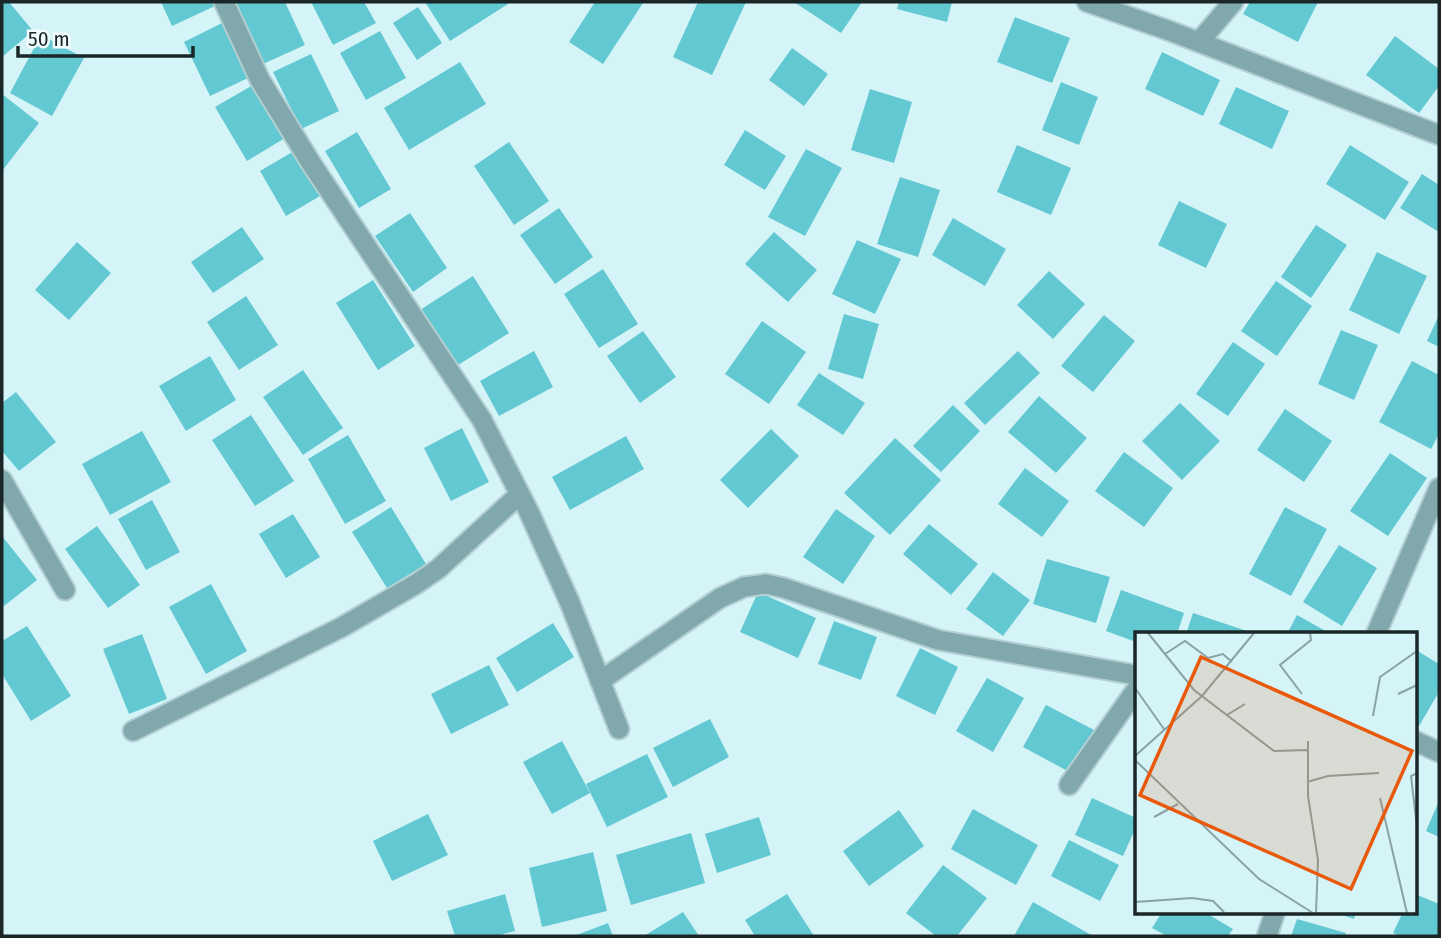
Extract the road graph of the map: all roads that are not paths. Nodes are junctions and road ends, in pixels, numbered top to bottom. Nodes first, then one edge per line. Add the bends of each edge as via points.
1 (224, 2) edge
2 (1087, 2) edge
3 (1233, 2) edge
4 (1199, 42) junction
5 (1439, 135) edge
6 (2, 480) edge
7 (1439, 488) edge
8 (520, 494) junction
9 (65, 590) dead end
10 (1377, 632) edge
11 (1135, 675) edge
12 (600, 681) junction
13 (1135, 691) edge
14 (618, 729) dead end
15 (133, 731) dead end
16 (1416, 741) edge
17 (1439, 752) edge
18 (1069, 785) dead end
19 (1274, 914) edge
20 (1267, 936) edge

1 - 8 street via 260,80 481,420
2 - 4 street
3 - 4 street
4 - 5 street
6 - 9 street
7 - 10 street
8 - 12 street
8 - 15 street via 416,584 342,627
11 - 12 street via 938,640 766,584 744,587 720,598
12 - 14 street
13 - 18 street
16 - 17 street
19 - 20 street

